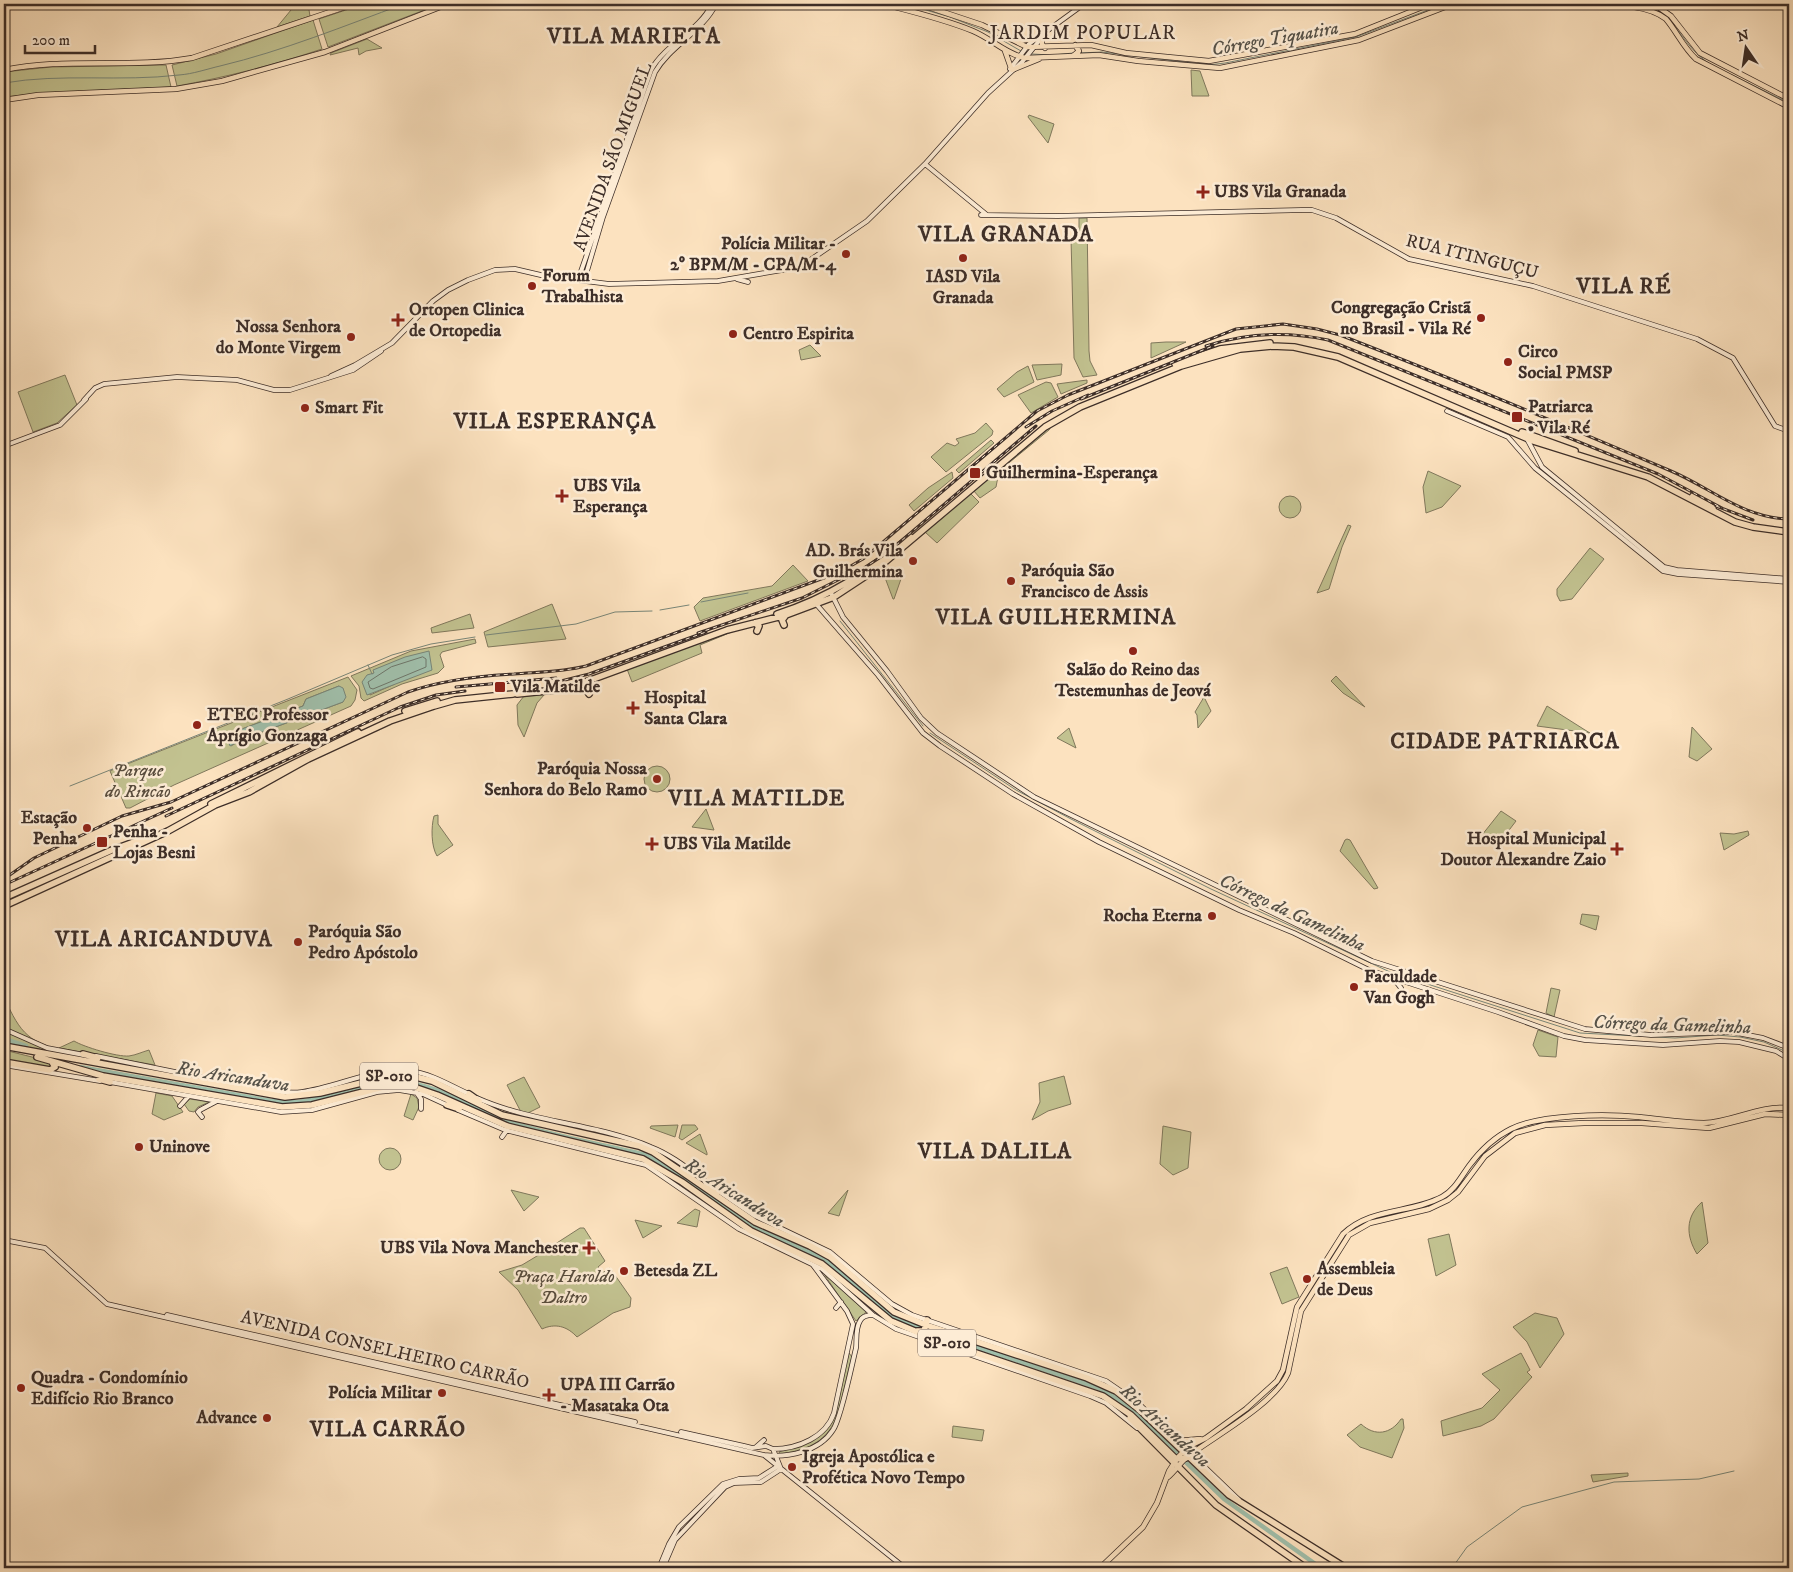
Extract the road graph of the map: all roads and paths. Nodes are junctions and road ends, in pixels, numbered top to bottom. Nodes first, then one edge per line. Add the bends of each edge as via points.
1 (354, 4) edge
2 (448, 4) edge
3 (712, 4) edge
4 (716, 4) edge
5 (888, 4) edge
6 (918, 4) edge
7 (1084, 4) edge
8 (1430, 4) edge
9 (1453, 4) edge
10 (1566, 4) edge
11 (1584, 4) edge
12 (1654, 4) edge
13 (1591, 6) junction
14 (1048, 31) junction
15 (993, 36) junction
16 (1042, 38) junction
17 (1036, 39) junction
18 (1011, 40) junction
19 (1076, 45) junction
20 (1026, 47) junction
21 (1033, 48) junction
22 (1045, 48) junction
23 (1004, 50) junction
24 (1019, 56) junction
25 (1070, 57) junction
26 (1026, 58) junction
27 (1040, 59) junction
28 (1190, 63) junction
29 (1012, 69) junction
30 (4, 70) edge
31 (1789, 99) edge
32 (4, 100) edge
33 (1789, 107) edge
34 (636, 119) junction
35 (925, 164) junction
36 (981, 215) dead end
37 (988, 215) junction
38 (735, 279) junction
39 (581, 281) junction
40 (748, 282) dead end
41 (1212, 352) junction
42 (1201, 360) junction
43 (1447, 411) dead end
44 (1789, 431) edge
45 (1525, 436) junction
46 (1536, 442) junction
47 (4, 446) edge
48 (1532, 450) junction
49 (1523, 453) junction
50 (1542, 467) junction
51 (1535, 468) junction
52 (1789, 530) edge
53 (1789, 580) edge
54 (833, 595) junction
55 (821, 598) junction
56 (817, 604) junction
57 (786, 615) junction
58 (755, 622) junction
59 (784, 625) dead end
60 (757, 631) dead end
61 (608, 675) junction
62 (515, 693) junction
63 (589, 694) dead end
64 (281, 769) junction
65 (254, 790) junction
66 (78, 865) junction
67 (4, 896) edge
68 (4, 906) edge
69 (1392, 978) junction
70 (1401, 988) dead end
71 (4, 1029) edge
72 (4, 1047) edge
73 (1789, 1048) edge
74 (31, 1054) junction
75 (83, 1054) junction
76 (47, 1059) junction
77 (1789, 1059) edge
78 (4, 1064) edge
79 (64, 1065) junction
80 (135, 1070) junction
81 (110, 1082) junction
82 (210, 1084) junction
83 (255, 1088) junction
84 (416, 1092) junction
85 (425, 1092) junction
86 (469, 1094) junction
87 (190, 1096) junction
88 (219, 1099) junction
89 (447, 1105) junction
90 (180, 1106) dead end
91 (246, 1106) joint
92 (1789, 1108) edge
93 (421, 1109) dead end
94 (1789, 1115) edge
95 (202, 1117) dead end
96 (1653, 1118) junction
97 (517, 1119) junction
98 (492, 1121) junction
99 (1630, 1122) junction
100 (507, 1130) junction
101 (502, 1137) dead end
102 (665, 1170) junction
103 (687, 1174) junction
104 (719, 1191) junction
105 (694, 1196) junction
106 (4, 1240) edge
107 (808, 1260) junction
108 (843, 1260) junction
109 (864, 1287) junction
110 (104, 1300) junction
111 (841, 1302) junction
112 (836, 1308) dead end
113 (873, 1314) junction
114 (901, 1326) junction
115 (925, 1326) junction
116 (989, 1346) junction
117 (946, 1347) junction
118 (991, 1357) junction
119 (1052, 1362) junction
120 (1104, 1396) junction
121 (1146, 1437) junction
122 (1204, 1439) junction
123 (764, 1440) dead end
124 (1177, 1440) junction
125 (796, 1444) junction
126 (762, 1446) junction
127 (752, 1448) junction
128 (774, 1449) junction
129 (798, 1453) junction
130 (764, 1455) junction
131 (778, 1456) junction
132 (1182, 1458) junction
133 (780, 1468) junction
134 (685, 1520) junction
135 (690, 1522) junction
136 (673, 1539) junction
137 (659, 1568) edge
138 (663, 1568) edge
139 (904, 1568) edge
140 (1100, 1568) edge
141 (1306, 1568) edge
142 (1346, 1568) edge

1 - 30 main road via 185,59 31,65
2 - 32 main road via 326,52 225,80 176,89
3 - 34 main road, AVENIDA SÃO MIGUEL via 700,21 654,64
4 - 34 main road, AVENIDA SÃO MIGUEL via 702,24 658,66
5 - 15 main road
6 - 15 main road
7 - 14 main road
8 - 28 main road via 1355,34 1219,61
9 - 28 main road via 1349,43 1220,68
10 - 13 main road
11 - 13 main road
12 - 31 main road via 1671,16 1700,53
13 - 33 main road via 1630,5 1654,10 1665,18 1685,49 1696,59
14 - 16 main road
14 - 17 main road
15 - 18 main road
15 - 23 main road
16 - 21 main road
16 - 22 main road
17 - 18 main road
17 - 20 main road
18 - 20 main road
19 - 22 main road
19 - 25 main road via 1079,51
19 - 28 main road
20 - 21 main road
20 - 24 main road
21 - 22 main road
21 - 26 main road
23 - 24 main road
23 - 29 main road
24 - 26 main road
24 - 29 main road
25 - 27 main road
25 - 28 main road via 1099,55
26 - 27 main road
26 - 29 main road
27 - 29 main road
29 - 35 main road
34 - 39 main road, AVENIDA SÃO MIGUEL
34 - 39 main road, AVENIDA SÃO MIGUEL
35 - 37 main road
35 - 38 main road via 867,221 807,263 794,269
36 - 37 main road, RUA ITINGUÇU
37 - 44 main road, RUA ITINGUÇU via 1319,212 1336,218 1409,259 1533,286 1697,339 1732,358 1775,426
38 - 39 main road via 609,284
38 - 40 main road
39 - 47 main road via 500,269 448,290 433,301 403,334 357,368 299,388 280,390 237,380 177,377 108,383 98,387 60,425
41 - 42 highway
41 - 45 highway via 1259,343 1317,348 1365,364
41 - 54 highway via 1184,360 1062,412
42 - 45 highway via 1272,346 1315,351 1344,359
42 - 54 highway via 1153,376 1055,420 878,568
43 - 49 main road via 1508,438
45 - 46 highway
45 - 48 main road
45 - 52 highway via 1648,474 1740,519
46 - 48 highway
46 - 52 highway via 1648,477 1735,522
48 - 49 main road
48 - 50 main road
49 - 51 main road
50 - 51 main road
50 - 53 main road via 1661,565 1677,570
51 - 53 main road via 1663,571
54 - 55 highway
54 - 56 highway
54 - 73 main road via 843,618 930,727 1034,797 1388,968 1585,1029 1656,1035 1732,1032
55 - 56 highway
55 - 62 highway via 707,634 584,680
56 - 57 highway
56 - 69 main road via 923,733 984,776 1104,844
57 - 58 highway
57 - 59 highway via 782,620
58 - 60 highway via 759,626
58 - 61 highway
61 - 62 highway via 564,688
61 - 63 highway via 585,686
62 - 64 highway via 451,698 413,708
62 - 65 highway via 456,700 410,713 316,755
64 - 65 highway via 255,785
64 - 66 highway via 178,823
65 - 68 highway via 215,805 144,843
66 - 67 highway
66 - 67 highway
69 - 70 main road
69 - 77 main road via 1564,1036 1656,1045 1739,1042 1776,1051
71 - 75 main road via 47,1048
72 - 74 highway, SP-010
74 - 76 highway, SP-010
74 - 80 highway, SP-010
75 - 80 highway
75 - 83 main road
76 - 78 highway via 55,1064 54,1069
76 - 79 highway, SP-010
78 - 81 main road
79 - 81 highway
79 - 88 highway, SP-010
80 - 82 highway, SP-010
81 - 87 main road
82 - 83 highway
82 - 97 highway, SP-010 via 294,1097 384,1077 412,1076
83 - 86 main road via 304,1092 402,1070 432,1076
84 - 85 main road
84 - 91 main road via 383,1091 303,1111 281,1112
84 - 93 main road via 421,1099
85 - 88 highway, SP-010 via 411,1086 387,1086 293,1107
85 - 89 main road
85 - 98 highway, SP-010
86 - 97 highway
86 - 104 main road via 516,1113 651,1146
87 - 88 main road
87 - 90 main road
88 - 91 highway
88 - 95 main road via 198,1112
89 - 98 highway
89 - 100 main road
92 - 96 main road via 1762,1109 1712,1122
94 - 99 main road via 1765,1114 1709,1128
96 - 99 main road
96 - 122 main road via 1553,1118 1519,1125 1485,1148 1444,1196 1368,1217 1354,1224 1343,1234 1297,1308 1283,1370 1277,1381 1265,1394
97 - 103 highway, SP-010 via 639,1146 665,1158
98 - 102 highway, SP-010 via 643,1159
99 - 132 main road via 1545,1125 1519,1132 1485,1156 1458,1192 1448,1200 1429,1209 1370,1223 1355,1230 1345,1239 1301,1311 1284,1381 1268,1398
100 - 101 main road
100 - 105 main road via 638,1162 661,1173
102 - 105 highway
102 - 107 highway, SP-010 via 738,1222
103 - 104 highway
103 - 109 highway, SP-010 via 755,1222 830,1257
104 - 108 main road via 755,1216 818,1244
105 - 107 main road via 749,1235
106 - 110 main road, AVENIDA CONSELHEIRO CARRÃO via 45,1248
107 - 111 main road
107 - 113 main road via 832,1276
107 - 114 highway, SP-010 via 833,1271 882,1315
108 - 109 highway
108 - 115 main road via 885,1299
109 - 115 highway, SP-010 via 894,1312
110 - 127 main road, AVENIDA CONSELHEIRO CARRÃO
110 - 130 main road, AVENIDA CONSELHEIRO CARRÃO via 129,1309
111 - 112 main road
111 - 125 main road via 852,1319 853,1327 834,1413 820,1434
113 - 117 main road via 896,1329
113 - 129 main road via 859,1322 835,1427 826,1437
114 - 115 highway
114 - 118 highway, SP-010
115 - 116 highway, SP-010
115 - 119 main road
116 - 119 highway
116 - 132 highway, SP-010 via 1087,1378 1116,1391
117 - 118 highway
117 - 121 main road via 1100,1400
118 - 120 highway, SP-010
119 - 124 main road via 1118,1388
120 - 121 highway, SP-010
120 - 132 highway
121 - 132 highway, SP-010
122 - 124 main road
122 - 132 main road
123 - 127 main road
124 - 132 main road
125 - 128 main road
125 - 129 main road
126 - 127 main road, AVENIDA CONSELHEIRO CARRÃO
126 - 128 main road, AVENIDA CONSELHEIRO CARRÃO
126 - 130 main road
128 - 131 main road
129 - 131 main road
130 - 131 main road
130 - 133 main road, AVENIDA CONSELHEIRO CARRÃO
131 - 133 main road
132 - 140 main road via 1168,1477 1143,1527
132 - 141 highway, SP-010 via 1226,1513
132 - 142 highway, SP-010 via 1240,1502
133 - 134 main road via 759,1478 726,1482
133 - 135 main road via 761,1482 727,1486
133 - 139 main road, AVENIDA CONSELHEIRO CARRÃO
134 - 135 main road
134 - 136 main road
135 - 136 main road
136 - 137 main road
136 - 138 main road

